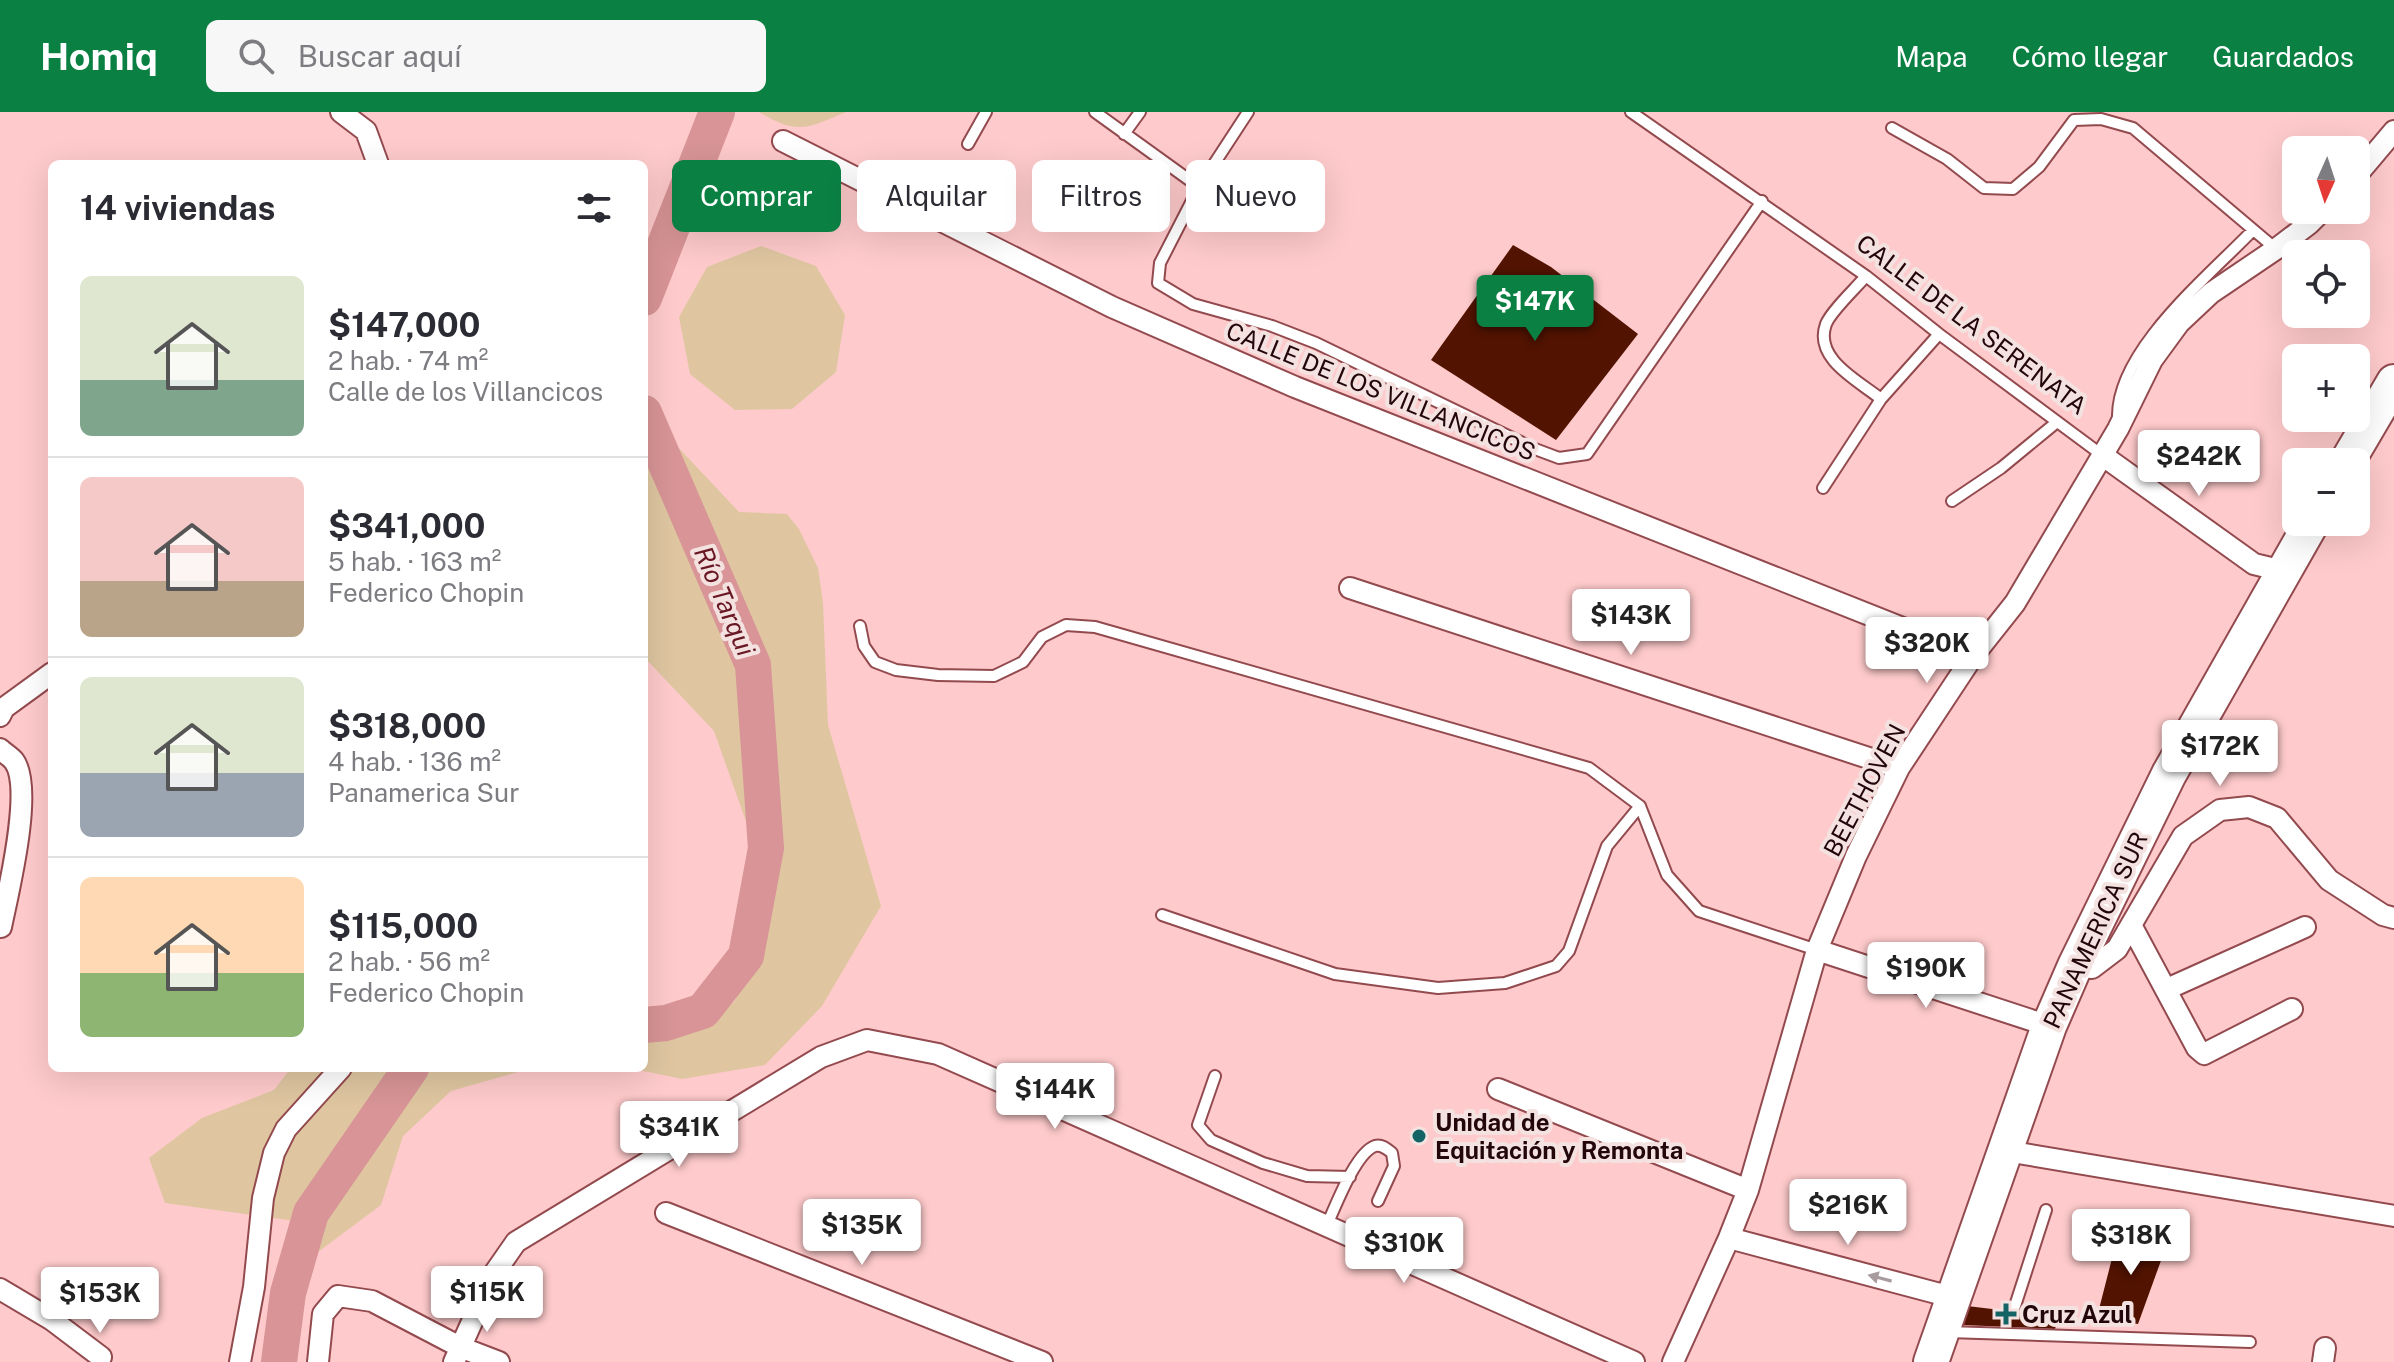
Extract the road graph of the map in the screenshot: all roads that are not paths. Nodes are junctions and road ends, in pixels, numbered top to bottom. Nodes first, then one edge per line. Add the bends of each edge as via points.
1 (341, 112) edge
2 (986, 112) edge
3 (1095, 112) edge
4 (1140, 112) edge
5 (1248, 112) edge
6 (1631, 112) edge
7 (1892, 128) dead end
8 (2394, 131) edge
9 (1124, 134) junction
10 (783, 141) dead end
11 (968, 144) dead end
12 (2370, 159) edge
13 (377, 160) edge
14 (1217, 160) edge
15 (1186, 178) edge
16 (1762, 201) junction
17 (1186, 212) edge
18 (2309, 224) edge
19 (2253, 230) junction
20 (2276, 249) junction
21 (1866, 276) junction
22 (1939, 334) junction
23 (2394, 382) edge
24 (1881, 399) junction
25 (2057, 422) junction
26 (2118, 429) junction
27 (2355, 448) edge
28 (2102, 455) junction
29 (1823, 488) dead end
30 (1952, 501) dead end
31 (2304, 536) edge
32 (2283, 571) junction
33 (1350, 588) dead end
34 (860, 626) dead end
35 (1973, 656) junction
36 (48, 676) edge
37 (0, 716) edge
38 (0, 749) edge
39 (1899, 768) junction
40 (1640, 806) junction
41 (1162, 915) dead end
42 (2394, 918) edge
43 (2131, 925) junction
44 (1, 927) edge
45 (2305, 927) dead end
46 (1817, 950) junction
47 (2075, 966) junction
48 (2167, 989) junction
49 (2292, 1009) dead end
50 (2049, 1026) junction
51 (337, 1072) edge
52 (1215, 1076) dead end
53 (1498, 1089) dead end
54 (2006, 1151) junction
55 (1350, 1177) junction
56 (1748, 1190) junction
57 (1378, 1201) dead end
58 (2046, 1210) dead end
59 (666, 1213) dead end
60 (2394, 1216) edge
61 (1326, 1227) junction
62 (1729, 1238) junction
63 (0, 1289) edge
64 (1955, 1298) junction
65 (2015, 1306) dead end
66 (2250, 1342) dead end
67 (1937, 1347) edge
68 (457, 1354) edge
69 (102, 1360) edge
70 (240, 1362) edge
71 (318, 1362) edge
72 (499, 1362) edge
73 (1042, 1362) edge
74 (1634, 1362) edge
75 (1673, 1362) edge

1 - 13 street via 366,131
2 - 11 lane
3 - 9 lane
4 - 9 lane
5 - 14 lane
6 - 16 lane, CALLE DE LA SERENATA
7 - 19 lane via 1947,159 1984,188 2013,189 2039,167 2074,120 2101,119 2133,128
8 - 12 street
9 - 15 lane
10 - 35 street, CALLE DE LOS VILLANCICOS via 1112,307 1295,387
16 - 17 lane via 1587,454 1559,458 1316,343 1193,304 1158,283 1160,263
16 - 21 lane, CALLE DE LA SERENATA
18 - 20 street, BEETHOVEN
19 - 20 lane
19 - 26 lane via 2148,338 2124,379
20 - 26 street, BEETHOVEN via 2211,293 2179,323 2152,360
21 - 22 lane, CALLE DE LA SERENATA
21 - 24 lane via 1826,323 1824,342 1830,358
22 - 24 lane
22 - 25 lane, CALLE DE LA SERENATA
23 - 27 highway
24 - 29 lane
25 - 28 lane, CALLE DE LA SERENATA
25 - 30 lane
26 - 28 street, BEETHOVEN
28 - 32 street, CALLE DE LA SERENATA via 2254,564
28 - 35 street, BEETHOVEN via 2015,603
31 - 32 highway, PANAMERICA SUR
32 - 47 highway, PANAMERICA SUR via 2169,774
33 - 39 street
34 - 40 lane via 864,646 885,666 938,675 994,676 1023,662 1042,637 1066,625 1095,627 1589,768
35 - 39 street, BEETHOVEN
36 - 37 street
38 - 44 street via 15,761 21,812
39 - 46 street, BEETHOVEN
40 - 41 lane via 1607,846 1569,951 1556,966 1505,983 1438,988 1335,974
40 - 46 lane via 1667,875 1699,911
42 - 43 street via 2329,880 2277,818 2249,807 2220,810 2183,836
43 - 47 street via 2102,962 2092,968
43 - 48 street
45 - 48 street
46 - 50 street
46 - 56 street, BEETHOVEN
47 - 50 highway, PANAMERICA SUR
48 - 49 street via 2204,1054
50 - 54 highway, PANAMERICA SUR
51 - 70 street via 286,1129 274,1153
52 - 55 lane via 1198,1125 1211,1140 1307,1176
53 - 56 street
54 - 60 street
54 - 64 highway, PANAMERICA SUR
55 - 57 lane via 1362,1156 1375,1146 1385,1147 1394,1166
55 - 61 lane
56 - 62 street, BEETHOVEN
58 - 65 lane
59 - 73 street
61 - 68 street via 938,1054 867,1040 821,1057 516,1242 493,1275
61 - 74 street
64 -> 62 street
62 - 75 street, BEETHOVEN
63 - 69 street via 52,1320
64 - 67 highway, PANAMERICA SUR
66 - 67 lane
68 - 71 street via 372,1301 338,1296 323,1314
68 - 72 street

